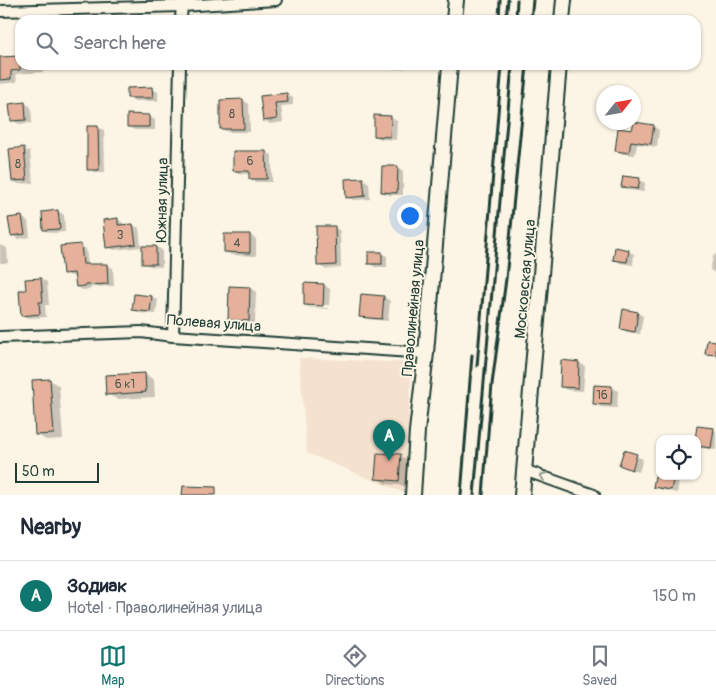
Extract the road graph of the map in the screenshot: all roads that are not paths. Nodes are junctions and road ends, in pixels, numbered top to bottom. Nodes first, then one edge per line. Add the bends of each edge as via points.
1 (276, 0) edge
2 (456, 0) edge
3 (564, 0) edge
4 (182, 3) edge
5 (0, 11) edge
6 (454, 15) edge
7 (562, 15) edge
8 (180, 70) edge
9 (450, 70) edge
10 (559, 70) edge
11 (0, 336) edge
12 (173, 336) junction
13 (426, 354) junction
14 (524, 470) junction
15 (413, 495) edge
16 (522, 495) edge
17 (594, 495) edge

1 - 4 street
2 - 6 main road
3 - 7 main road
4 - 5 street
8 - 12 street, Южная улица
9 - 13 main road, Праволинейная улица
10 - 14 main road, Московская улица
11 - 12 street, Полевая улица via 142,332
12 - 13 street, Полевая улица
13 - 15 main road, Праволинейная улица
14 - 16 main road, Московская улица
17 -> 14 street

